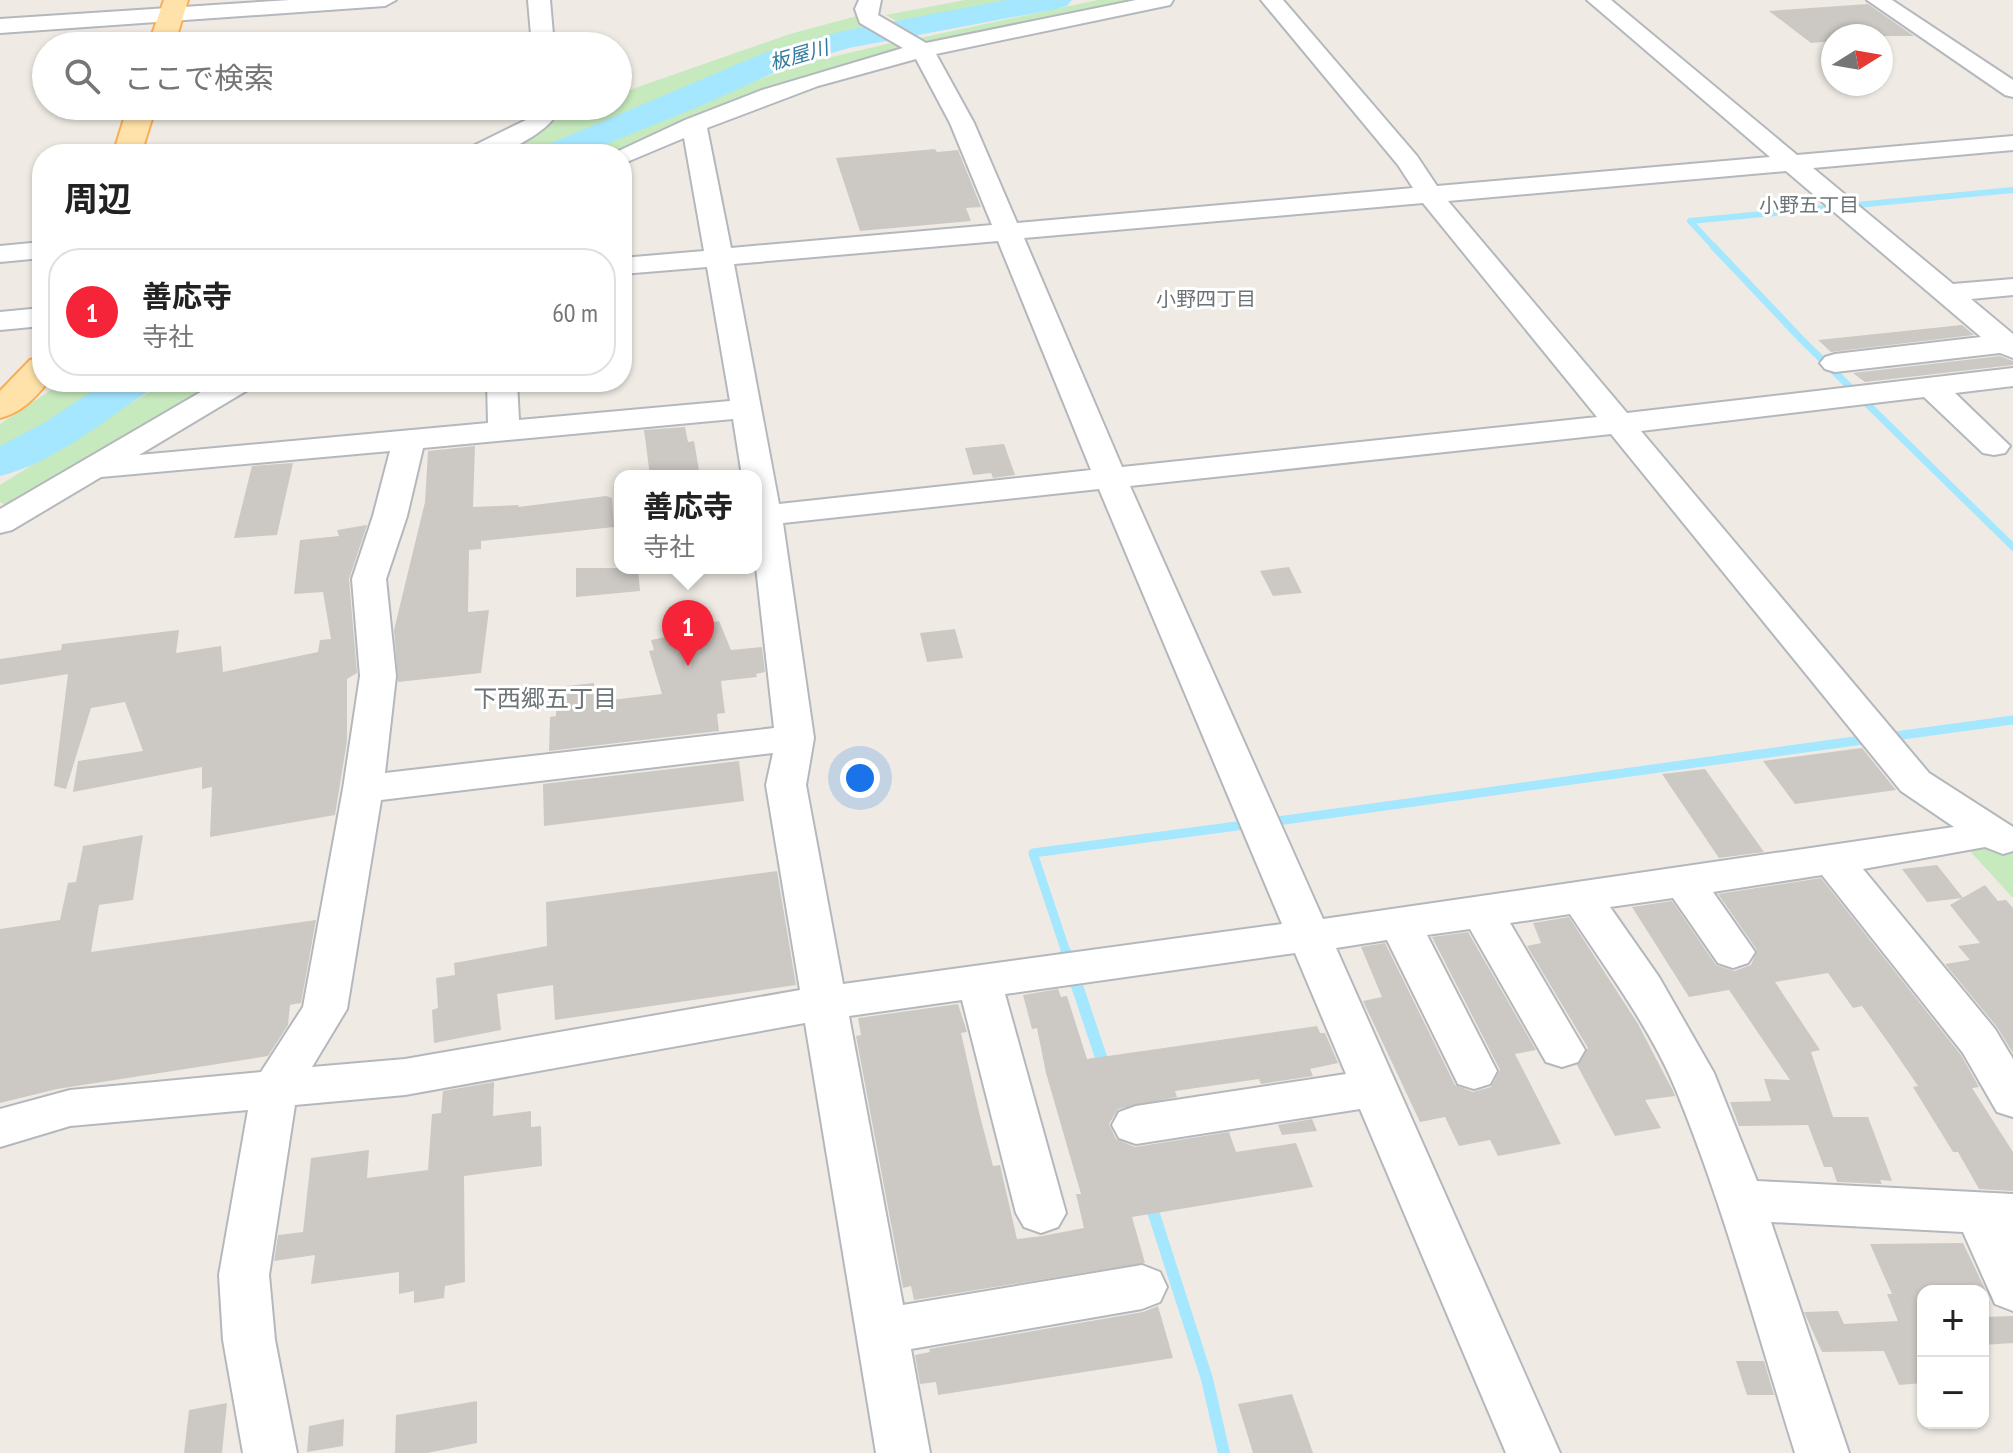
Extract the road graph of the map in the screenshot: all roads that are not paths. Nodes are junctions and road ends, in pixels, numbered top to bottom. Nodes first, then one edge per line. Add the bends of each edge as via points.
1 (385, 0) edge
2 (539, 0) edge
3 (1162, 0) edge
4 (1272, 0) edge
5 (1598, 0) edge
6 (1878, 0) edge
7 (359, 1) edge
8 (174, 7) edge
9 (869, 9) edge
10 (0, 26) edge
11 (166, 32) edge
12 (542, 32) edge
13 (919, 49) junction
14 (2013, 90) edge
15 (138, 120) edge
16 (540, 120) edge
17 (694, 125) junction
18 (2013, 143) edge
19 (130, 144) edge
20 (496, 144) edge
21 (632, 153) edge
22 (1791, 162) junction
23 (1429, 194) junction
24 (1005, 231) junction
25 (32, 251) edge
26 (0, 254) edge
27 (719, 257) junction
28 (632, 265) edge
29 (2013, 287) edge
30 (1947, 293) junction
31 (32, 318) edge
32 (0, 321) edge
33 (2010, 346) edge
34 (1835, 363) dead end
35 (2013, 377) edge
36 (32, 379) edge
37 (1931, 387) junction
38 (223, 392) edge
39 (502, 392) edge
40 (0, 407) edge
41 (747, 409) junction
42 (1619, 423) junction
43 (504, 429) junction
44 (409, 439) junction
45 (1994, 446) dead end
46 (98, 468) junction
47 (757, 470) edge
48 (1110, 477) junction
49 (762, 497) edge
50 (765, 515) junction
51 (0, 523) edge
52 (795, 738) junction
53 (363, 789) junction
54 (2001, 839) edge
55 (1831, 858) junction
56 (1683, 880) junction
57 (1580, 896) junction
58 (1482, 912) junction
59 (1400, 923) junction
60 (1310, 935) junction
61 (1733, 952) dead end
62 (979, 981) junction
63 (823, 1003) junction
64 (1562, 1050) dead end
65 (1474, 1071) dead end
66 (1376, 1088) junction
67 (274, 1091) junction
68 (2013, 1099) edge
69 (1136, 1125) dead end
70 (0, 1128) edge
71 (1739, 1200) junction
72 (1041, 1213) dead end
73 (1996, 1213) edge
74 (1142, 1287) dead end
75 (2013, 1289) edge
76 (882, 1331) junction
77 (270, 1453) edge
78 (903, 1453) edge
79 (1533, 1453) edge
80 (1822, 1453) edge

1 - 7 street
2 - 12 street
3 - 13 street
4 - 23 street via 1408,161
5 - 22 street
6 - 14 street
7 - 8 street
8 - 10 street
8 - 11 main road
9 - 13 street
13 - 17 street
13 - 24 street via 962,123
15 - 19 main road
16 - 20 street
17 - 21 street
17 - 27 street
18 - 22 street
22 - 23 street
22 - 30 street
23 - 24 street
23 - 42 street
24 - 27 street
24 - 48 street
25 - 26 street
27 - 28 street
27 - 41 street
29 - 30 street
30 - 33 street
31 - 32 street
33 - 34 street
35 - 37 street
36 - 40 main road
37 - 42 street
37 - 45 street
38 - 46 street
39 - 43 street
41 - 43 street
41 - 47 street
42 - 48 street
42 - 54 street via 1915,782
43 - 44 street
44 - 46 street
44 - 53 street via 369,579 378,676
46 - 51 street
48 - 50 street
48 - 60 street
49 - 50 street
50 - 52 street
52 - 53 street
52 - 63 street via 786,785
53 - 67 street via 325,1009
54 - 55 street
55 - 56 street
55 - 68 street via 1979,1041
56 - 57 street
56 - 61 street
57 - 58 street
57 - 71 street via 1643,989 1698,1086
58 - 59 street
58 - 64 street
59 - 60 street
59 - 65 street
60 - 62 street
60 - 66 street
62 - 63 street
62 - 72 street
63 - 67 street via 405,1077
63 - 76 street
66 - 69 street
66 - 79 street
67 - 70 street via 70,1108
67 - 77 street via 244,1275 249,1340
71 - 73 street
71 - 80 street
73 - 75 street
74 - 76 street
76 - 78 street

